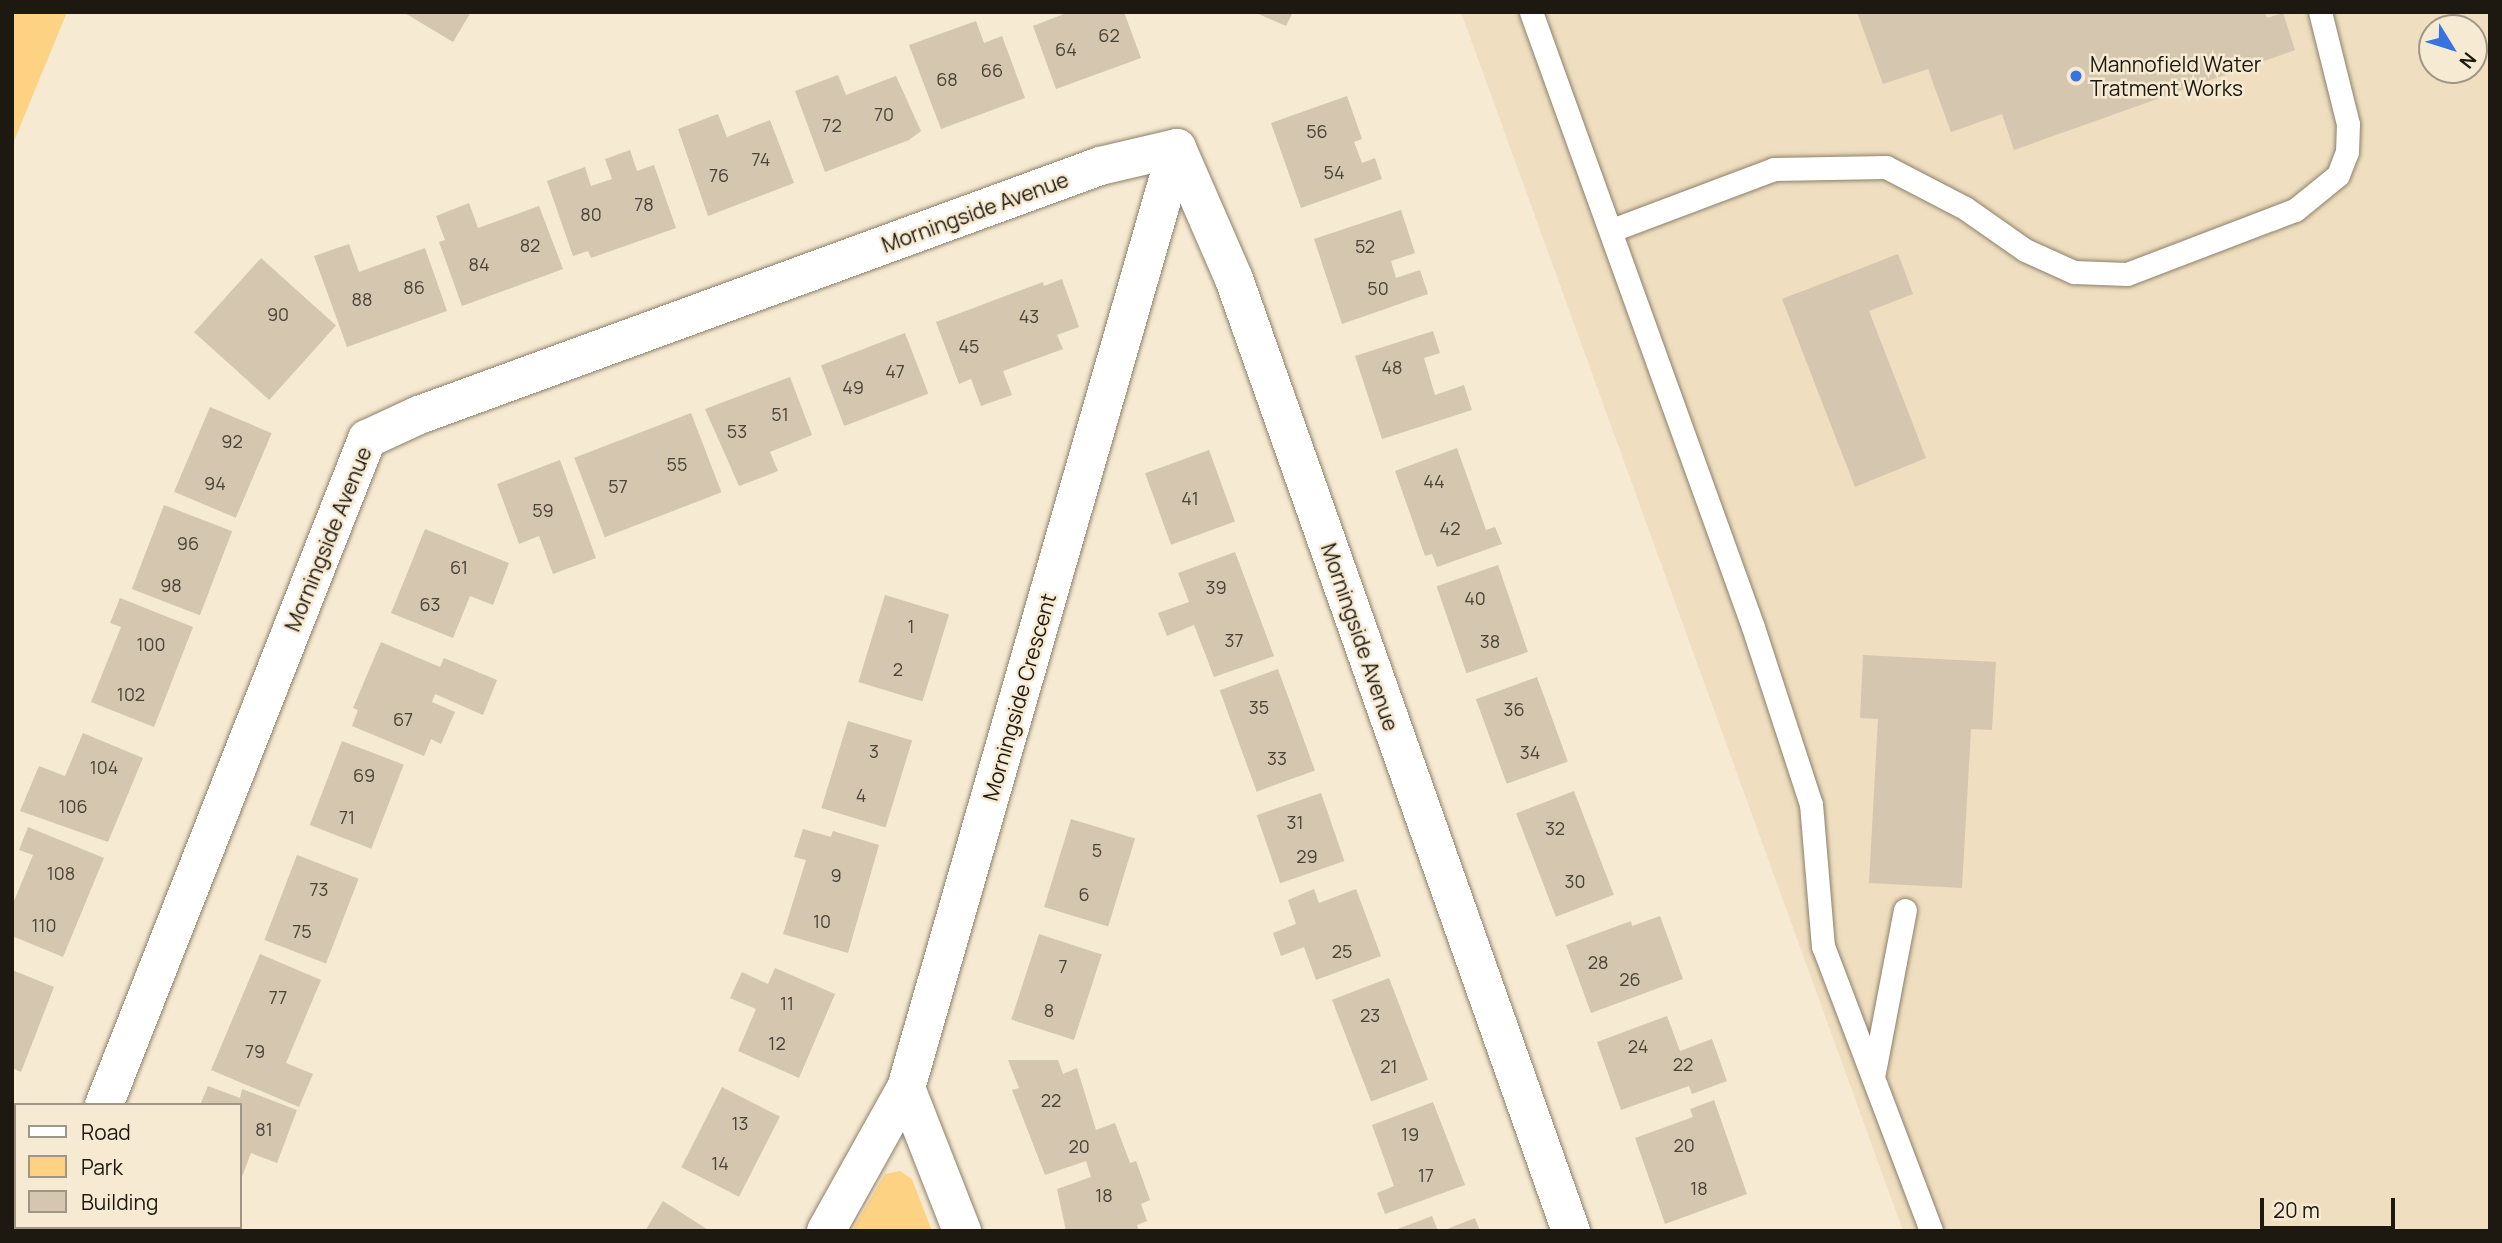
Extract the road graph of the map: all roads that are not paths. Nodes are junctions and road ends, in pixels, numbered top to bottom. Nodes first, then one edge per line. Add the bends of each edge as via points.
1 (1531, 12) edge
2 (2320, 12) edge
3 (1177, 148) junction
4 (1612, 230) junction
5 (1905, 910) dead end
6 (1874, 1072) junction
7 (906, 1088) junction
8 (105, 1103) edge
9 (826, 1231) edge
10 (962, 1231) edge
11 (1570, 1231) edge
12 (1931, 1231) edge

1 - 4 lane
2 - 4 lane via 2348,124 2347,152 2338,175 2295,210 2127,274 2074,272 2025,250 1965,208 1886,167 1774,169
3 - 7 street, Morningside Crescent
3 - 8 street, Morningside Avenue via 1100,166 432,410 367,439
3 - 11 street, Morningside Avenue via 1234,279
4 - 6 lane via 1811,804 1823,946
5 - 6 lane
6 - 12 lane
7 - 9 street, Morningside Crescent
7 - 10 street

